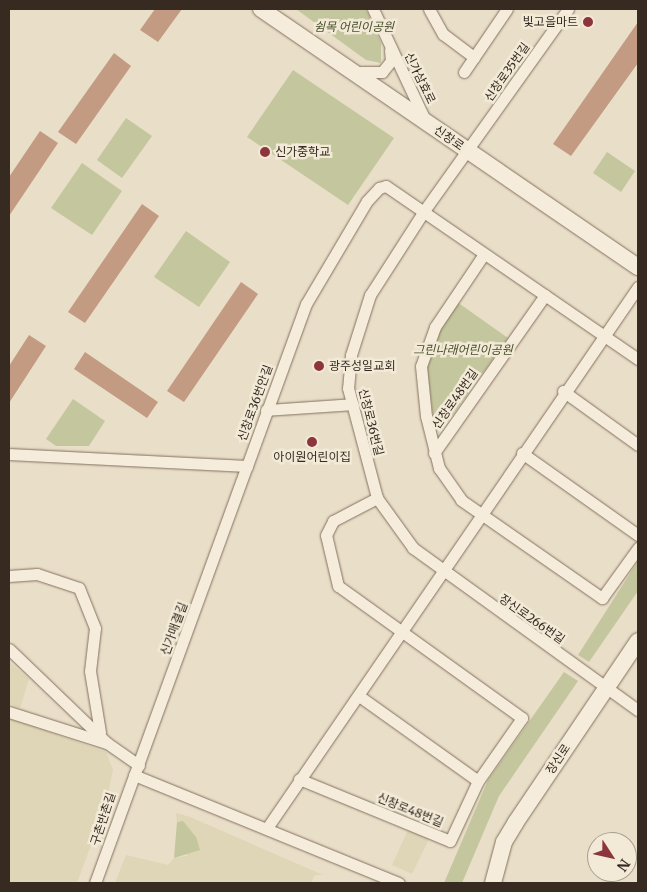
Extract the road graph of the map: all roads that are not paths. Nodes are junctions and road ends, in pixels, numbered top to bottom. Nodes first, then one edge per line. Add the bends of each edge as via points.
1 (261, 9) edge
2 (373, 9) edge
3 (429, 9) edge
4 (507, 9) edge
5 (568, 9) edge
6 (389, 46) junction
7 (474, 57) junction
8 (354, 71) junction
9 (464, 72) dead end
10 (426, 122) junction
11 (468, 152) junction
12 (424, 211) junction
13 (484, 254) junction
14 (638, 267) edge
15 (638, 287) edge
16 (545, 295) junction
17 (603, 334) junction
18 (638, 359) edge
19 (563, 392) junction
20 (353, 404) junction
21 (266, 410) junction
22 (638, 446) edge
23 (434, 452) junction
24 (522, 453) junction
25 (9, 454) edge
26 (247, 466) junction
27 (377, 498) junction
28 (480, 514) junction
29 (638, 535) edge
30 (638, 548) edge
31 (442, 573) junction
32 (9, 576) edge
33 (402, 631) junction
34 (638, 641) edge
35 (9, 649) edge
36 (607, 687) junction
37 (359, 696) junction
38 (638, 710) edge
39 (9, 712) edge
40 (100, 732) junction
41 (107, 743) junction
42 (137, 770) junction
43 (299, 779) junction
44 (478, 781) junction
45 (267, 828) junction
46 (95, 883) edge
47 (399, 883) edge
48 (493, 883) edge

1 - 8 main road, 신창로
2 - 6 street, 신가삼효로
3 - 7 street via 443,34
4 - 7 street
5 - 11 street, 신창로35번길
6 - 8 street, 신가삼효로 via 391,61 382,72
6 - 10 street, 신가삼효로
7 - 9 street
8 - 10 main road, 신창로
10 - 11 main road, 신창로
11 - 12 street, 신창로36번길
11 - 14 main road, 신창로
12 - 13 street
12 - 20 street, 신창로36번길 via 370,295 351,356 348,388
12 - 21 street, 신창로36번안길 via 386,186 373,192 306,304
13 - 16 street
13 - 23 street, 신창로48번길 via 435,326 422,366
15 - 17 street
16 - 17 street
16 - 23 street, 신창로48번길
17 - 18 street
17 - 19 street
19 - 22 street
19 - 24 street
20 - 21 street
20 - 27 street, 신창로36번길
21 - 26 street, 신창로36번안길
23 - 28 street, 신창로48번길 via 448,483 461,500
24 - 28 street
24 - 29 street
25 - 26 street
26 - 42 street, 신가매결길
27 - 31 street, 신창로36번길 via 413,548
27 - 33 street, 신창로48번길 via 333,521 326,536 338,586
28 - 30 street, 신창로48번길 via 602,598
28 - 31 street
31 - 33 street
31 - 36 street, 장신로266번길
32 - 40 street via 37,574 78,588 95,628 90,671
33 - 37 street
33 - 44 street, 신창로48번길 via 522,718
34 - 36 main road, 장신로
35 - 40 street
36 - 38 street, 장신로266번길
36 - 48 main road, 장신로 via 504,842
37 - 43 street
37 - 44 street
39 - 41 street
40 - 41 street
41 - 42 street
42 - 45 street
42 - 46 street, 구촌반촌길
43 - 44 street, 신창로48번길 via 450,841
43 - 45 street
45 - 47 street

